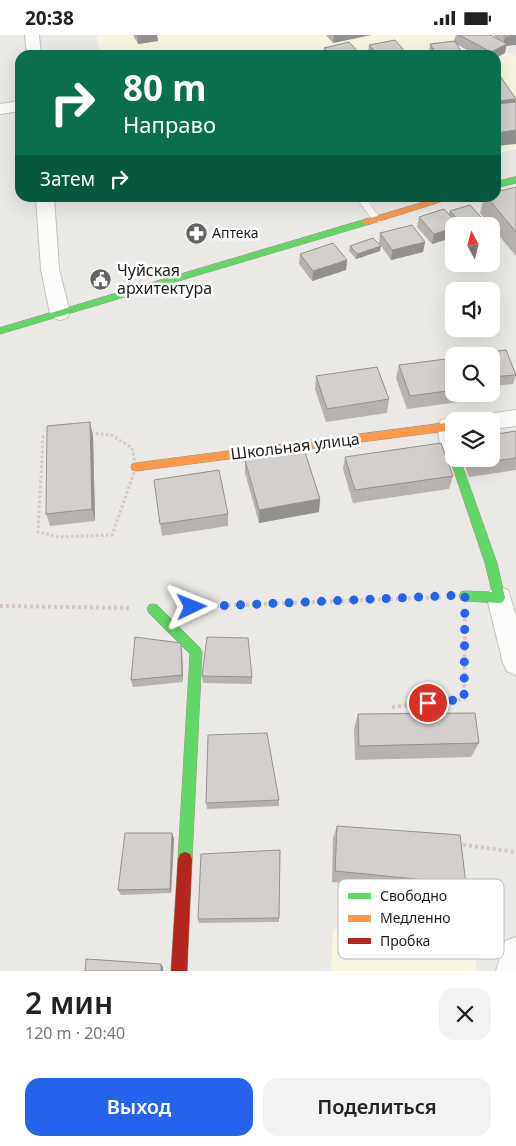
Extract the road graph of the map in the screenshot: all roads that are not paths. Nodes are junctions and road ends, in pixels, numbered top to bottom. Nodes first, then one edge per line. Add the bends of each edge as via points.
1 (32, 35) edge
2 (34, 50) edge
3 (15, 107) edge
4 (0, 109) edge
5 (516, 180) edge
6 (501, 184) edge
7 (45, 202) edge
8 (363, 202) edge
9 (435, 202) edge
10 (376, 220) junction
11 (60, 313) junction
12 (0, 331) edge
13 (516, 418) edge
14 (500, 420) edge
15 (445, 427) edge
16 (136, 467) road end
17 (458, 467) edge
18 (465, 595) road end
19 (499, 598) junction
20 (153, 609) road end
21 (516, 663) edge
22 (516, 951) edge
23 (179, 971) edge
24 (511, 971) edge

1 - 2 street
3 - 4 street
5 - 6 street
7 - 11 street via 50,269
8 - 10 lane
9 - 10 street
10 - 11 street
11 - 12 street
13 - 14 street
15 - 16 street, Школьная улица
17 - 19 street via 491,563
18 - 19 street
19 - 21 street
20 - 23 street via 196,651
22 - 24 street

